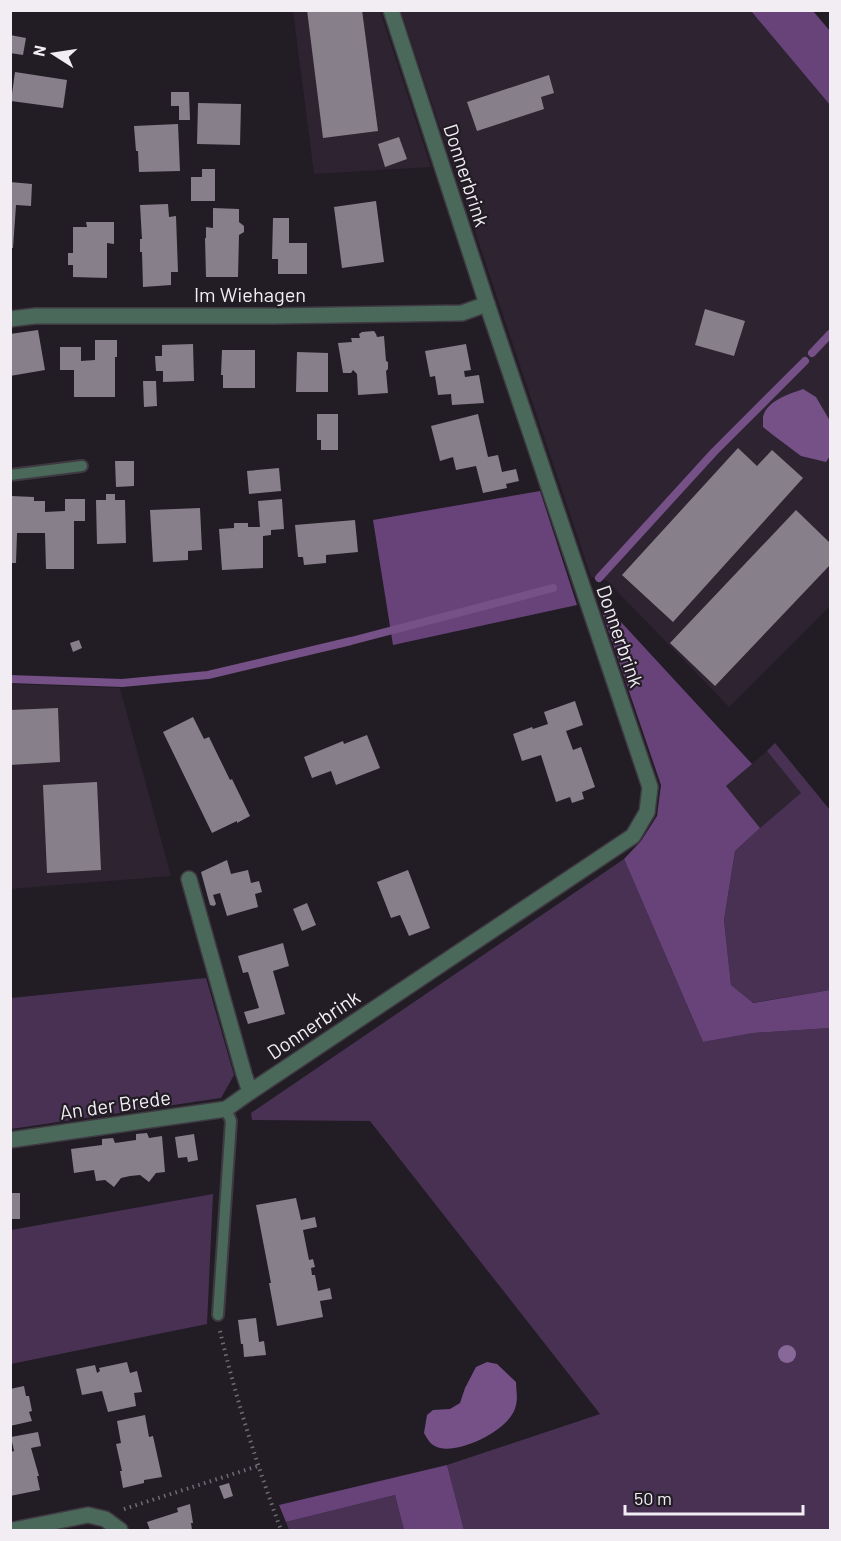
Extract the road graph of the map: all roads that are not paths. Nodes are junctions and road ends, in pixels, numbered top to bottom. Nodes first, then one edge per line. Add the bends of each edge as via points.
1 (391, 10) edge
2 (487, 304) junction
3 (10, 319) edge
4 (82, 466) dead end
5 (10, 475) edge
6 (189, 879) dead end
7 (250, 1092) junction
8 (226, 1109) junction
9 (10, 1140) edge
10 (218, 1315) road end
11 (13, 1530) edge
12 (120, 1530) edge

1 - 2 street, Donnerbrink
2 - 3 street, Im Wiehagen via 462,313
2 - 7 street, Donnerbrink via 650,787 647,812 633,836
4 - 5 lane
6 - 7 street, Donnerbrink
7 - 8 street, Donnerbrink
8 - 9 street, An der Brede
8 - 10 lane via 231,1120
11 - 12 street via 88,1515 105,1519

